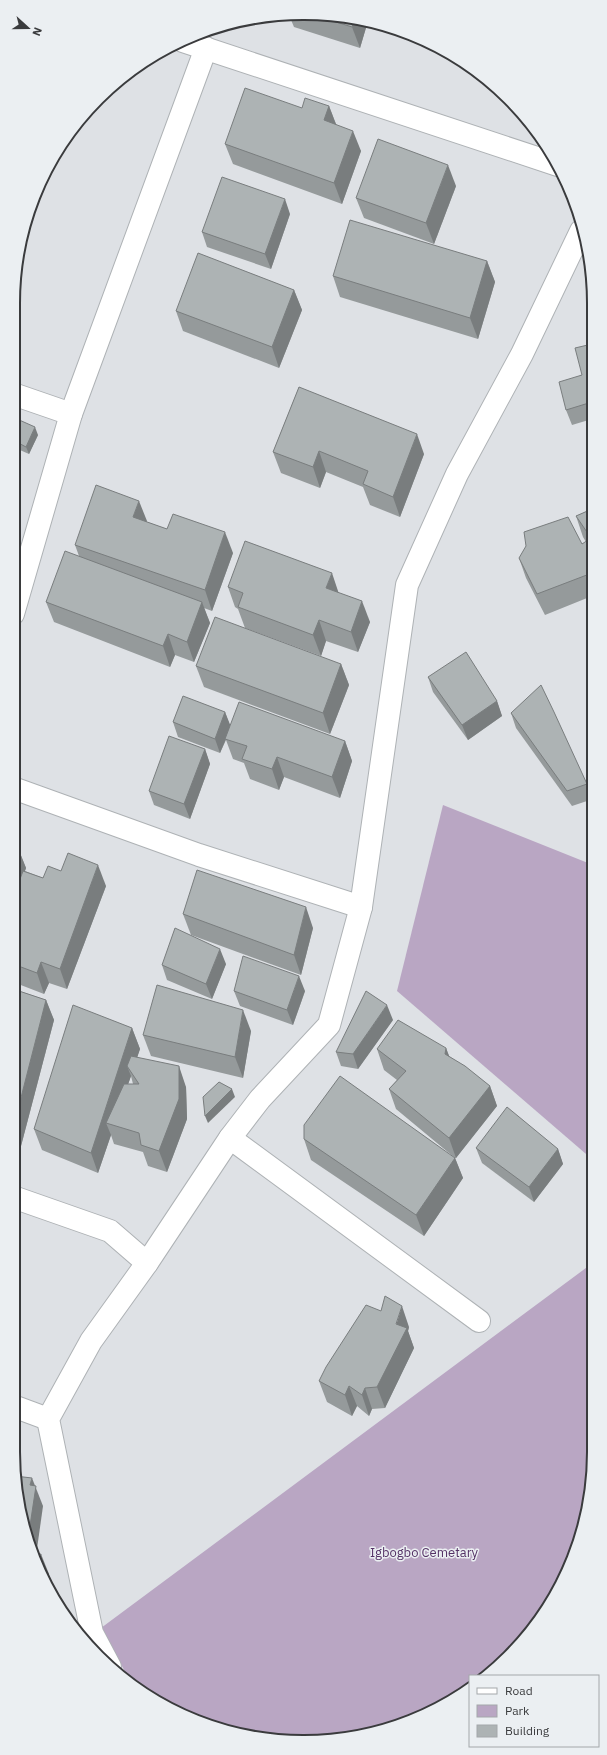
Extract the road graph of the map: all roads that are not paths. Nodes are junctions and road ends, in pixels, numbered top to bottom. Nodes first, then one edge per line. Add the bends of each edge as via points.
1 (191, 44) edge
2 (206, 48) junction
3 (549, 162) edge
4 (579, 236) edge
5 (20, 396) edge
6 (71, 414) junction
7 (20, 590) edge
8 (20, 791) edge
9 (361, 907) junction
10 (230, 1138) junction
11 (20, 1199) edge
12 (147, 1263) junction
13 (479, 1320) dead end
14 (20, 1409) edge
15 (48, 1419) junction
16 (101, 1650) edge

1 - 2 street
2 - 3 street
2 - 6 street
4 - 9 street via 522,354 457,474 407,585
5 - 6 street
6 - 7 street
8 - 9 street via 199,855
9 - 10 street via 329,1025 260,1099
10 - 12 street
10 - 13 street
11 - 12 street via 110,1231
12 - 15 street via 91,1341
14 - 15 street
15 - 16 street via 92,1633

